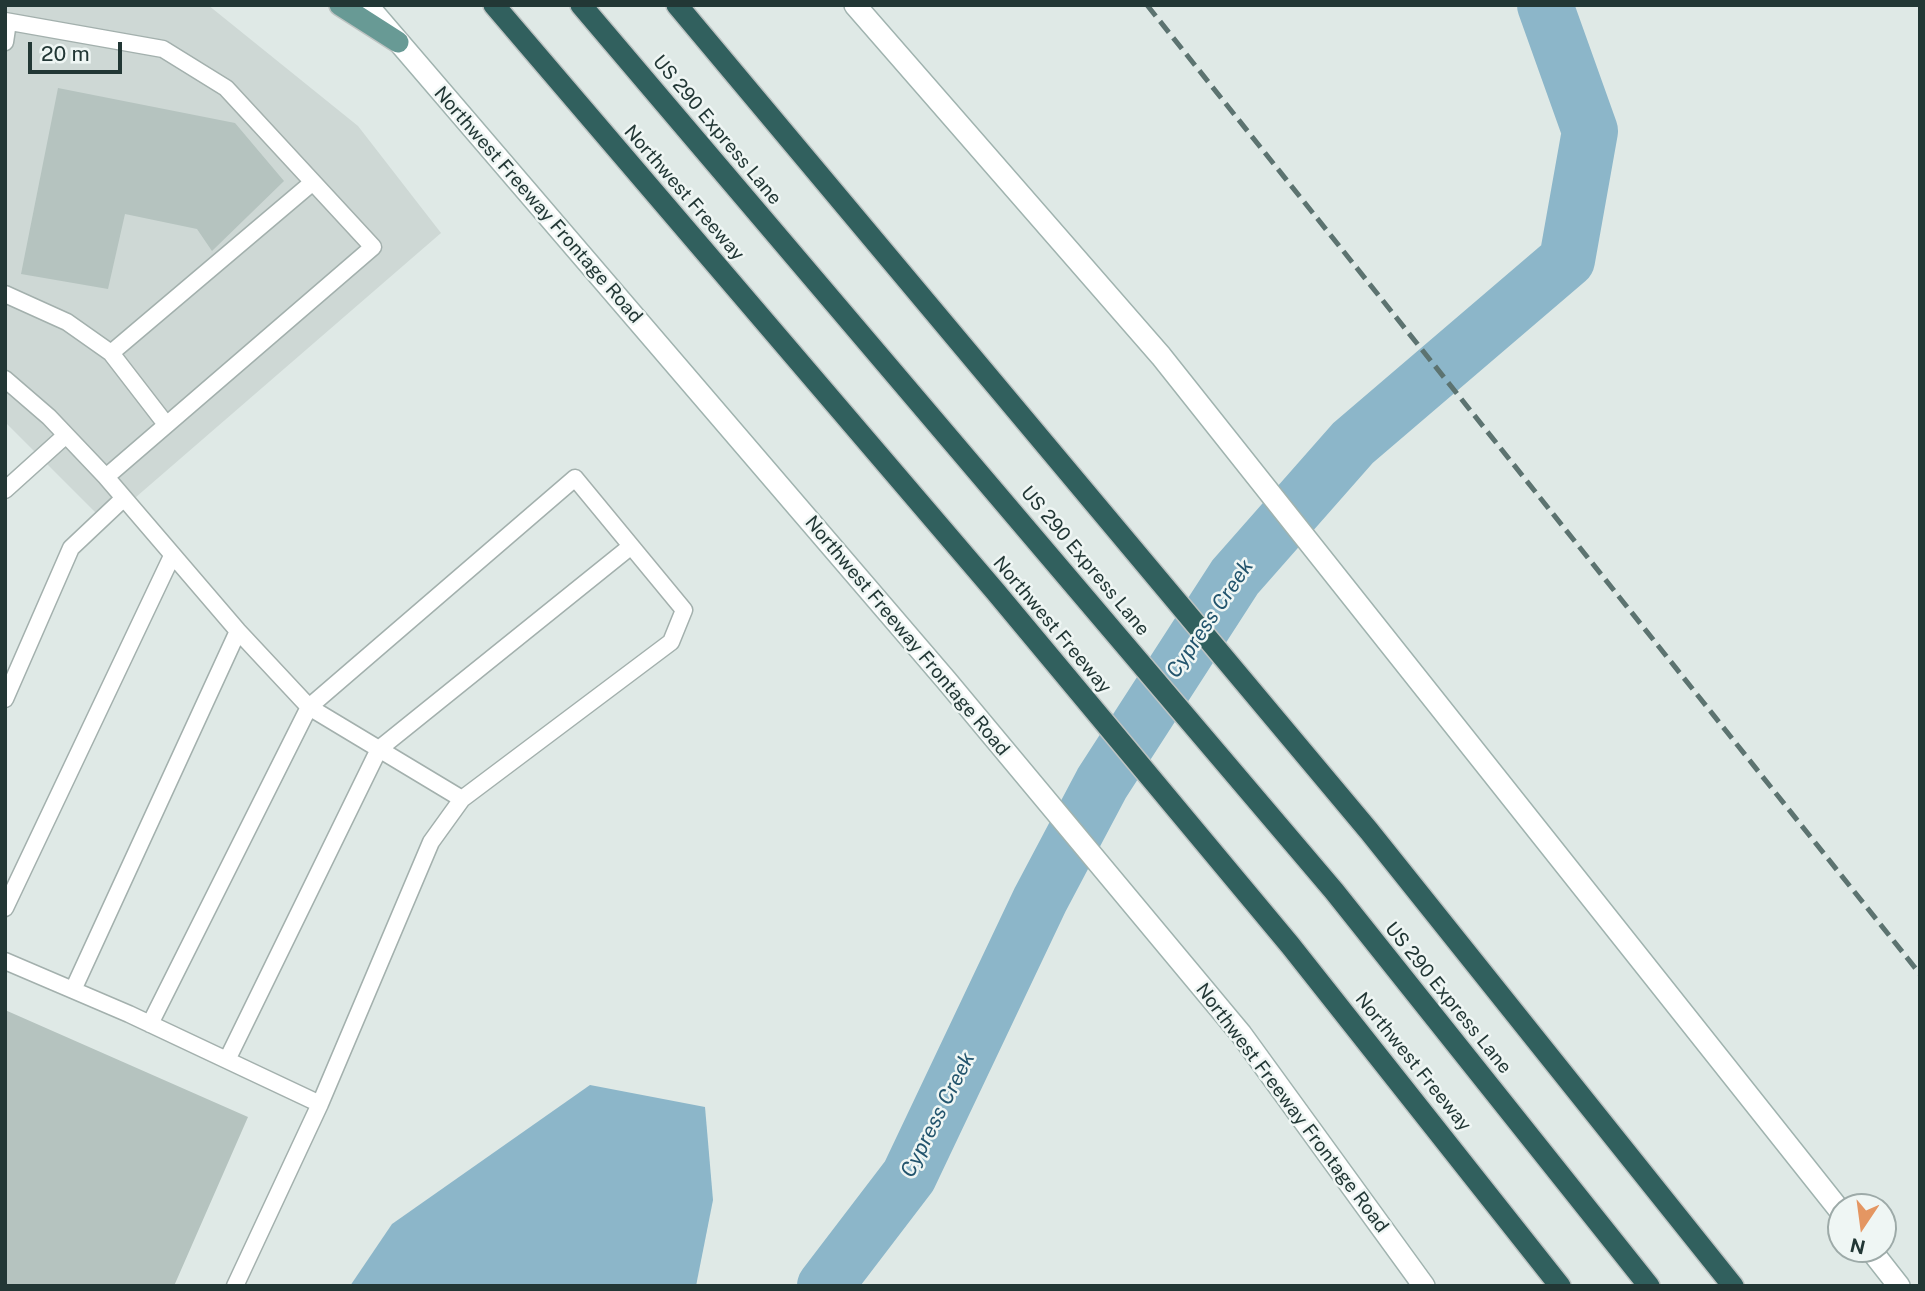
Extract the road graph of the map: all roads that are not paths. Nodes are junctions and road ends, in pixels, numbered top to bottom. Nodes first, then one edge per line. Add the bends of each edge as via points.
1 (340, 5) edge
2 (367, 5) edge
3 (494, 5) edge
4 (581, 5) edge
5 (677, 5) edge
6 (855, 5) edge
7 (7, 21) edge
8 (5, 42) edge
9 (398, 42) junction
10 (313, 183) junction
11 (5, 294) edge
12 (111, 353) junction
13 (5, 379) edge
14 (165, 423) junction
15 (66, 435) junction
16 (106, 477) junction
17 (5, 490) edge
18 (124, 498) junction
19 (630, 547) junction
20 (172, 556) junction
21 (237, 631) junction
22 (5, 699) edge
23 (309, 707) junction
24 (379, 749) junction
25 (462, 799) junction
26 (5, 908) edge
27 (5, 961) edge
28 (73, 990) junction
29 (150, 1024) junction
30 (227, 1060) junction
31 (320, 1104) junction
32 (1827, 1194) edge
33 (1881, 1263) edge
34 (235, 1286) edge
35 (1424, 1286) edge
36 (1560, 1286) edge
37 (1649, 1286) edge
38 (1733, 1286) edge
39 (1899, 1286) edge

1 - 9 main road
2 - 9 main road, Northwest Freeway Frontage Road
3 - 36 highway, Northwest Freeway via 995,591 1290,946
4 - 37 highway, US 290 Express Lane via 1334,891
5 - 38 highway via 1368,831
6 - 32 main road via 1161,356
7 - 8 lane
7 - 10 lane via 163,49 226,88
9 - 35 main road, Northwest Freeway Frontage Road via 946,680 1241,1034
10 - 12 lane
10 - 14 lane via 373,247
11 - 12 lane via 68,322
12 - 14 lane
13 - 15 lane
14 - 16 lane
15 - 16 lane
15 - 17 lane
16 - 18 lane
18 - 20 lane
18 - 22 lane via 71,548
19 - 23 lane via 575,478
19 - 24 lane
19 - 25 lane via 684,610 671,642
20 - 21 lane
20 - 26 lane
21 - 23 lane
21 - 28 lane
23 - 24 lane
23 - 29 lane
24 - 25 lane
24 - 30 lane
25 - 31 lane via 431,842
27 - 28 lane
28 - 29 lane
29 - 30 lane
30 - 31 lane
31 - 34 lane
33 - 39 main road

